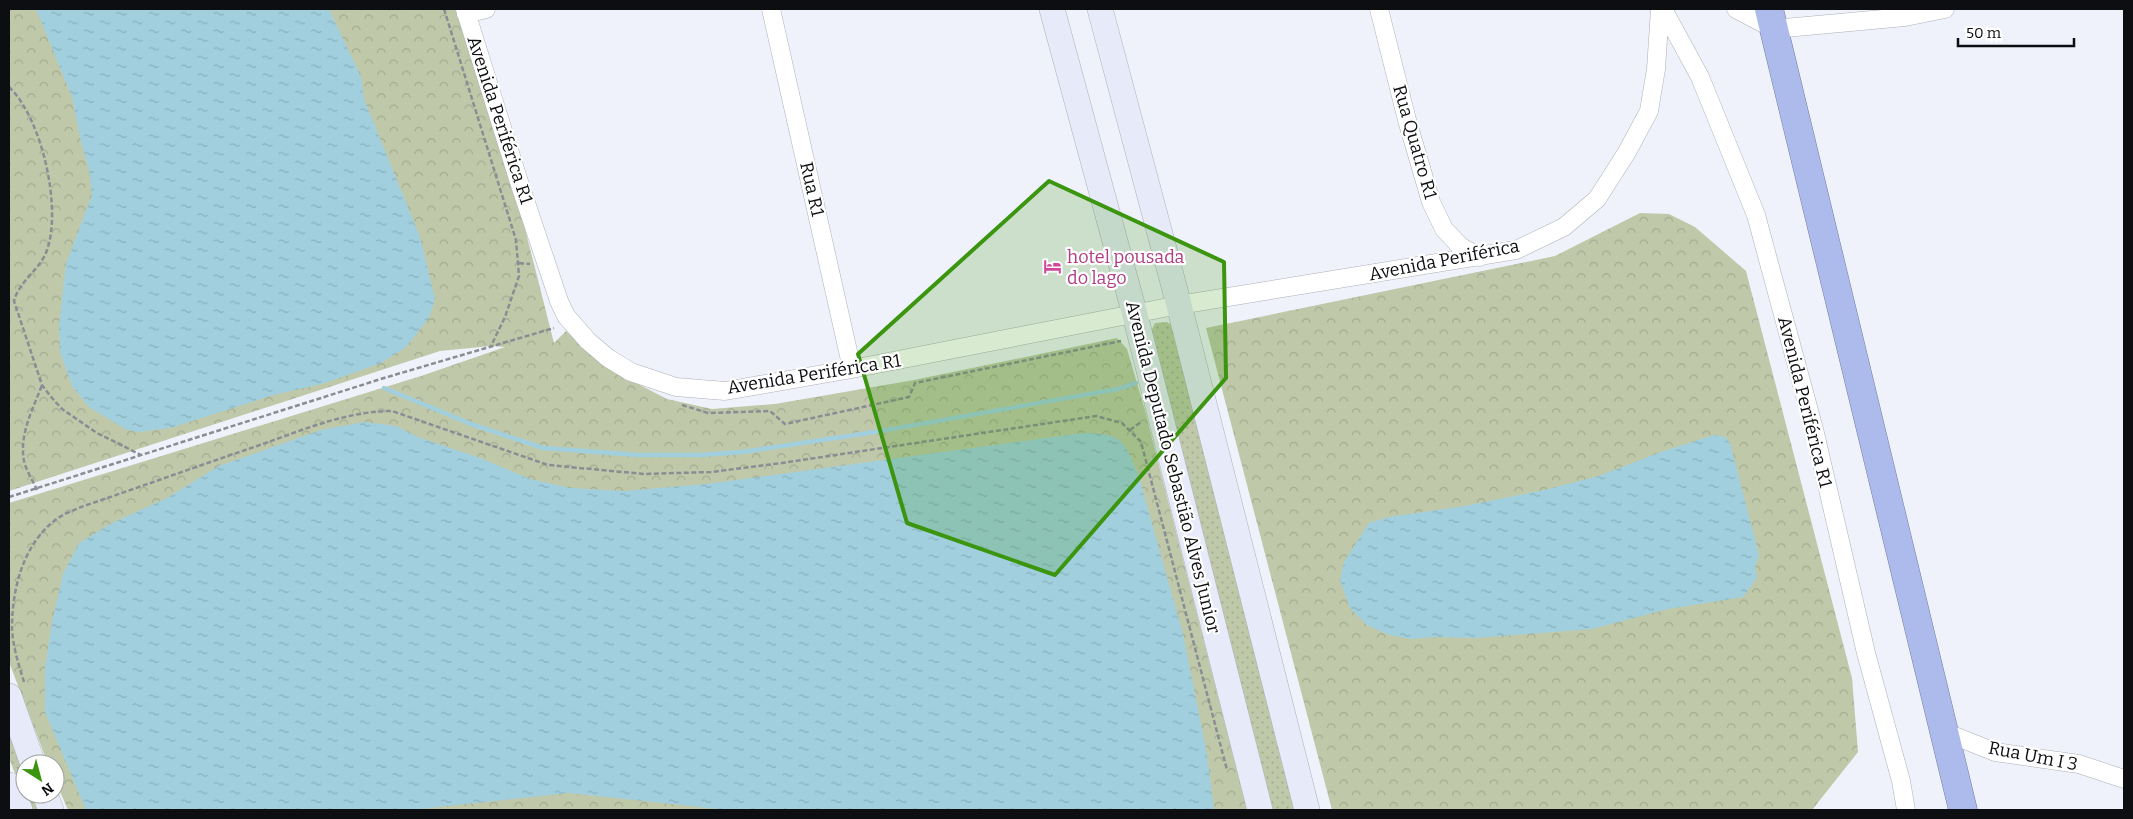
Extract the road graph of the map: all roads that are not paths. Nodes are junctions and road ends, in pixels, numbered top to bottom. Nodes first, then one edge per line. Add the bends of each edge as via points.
1 (486, 9) edge
2 (771, 9) edge
3 (1052, 9) edge
4 (1100, 9) edge
5 (1379, 9) edge
6 (1661, 9) edge
7 (1736, 9) edge
8 (1945, 9) edge
9 (465, 11) edge
10 (1771, 19) edge
11 (1480, 257) junction
12 (1179, 305) junction
13 (1135, 315) junction
14 (852, 370) junction
15 (16, 689) edge
16 (1942, 731) junction
17 (31, 754) edge
18 (2124, 779) edge
19 (9, 785) edge
20 (20, 810) edge
21 (1260, 810) edge
22 (1307, 810) edge
23 (1906, 810) edge
24 (1963, 810) edge

1 - 9 street
2 - 14 street, Rua R1
3 - 13 street, Avenida Deputado Sebastião Alves Junior
4 - 12 street
5 - 11 street, Rua Quatro R1 via 1431,202 1444,229 1461,247
6 - 11 street, Avenida Periférica via 1649,110 1597,199 1564,227 1516,250
6 - 23 street, Avenida Periférica R1 via 1700,77 1756,216 1814,429
7 - 10 street
8 - 10 street via 1906,17
9 - 14 street, Avenida Periférica R1 via 559,301 566,316 588,341 631,372 676,387 725,391
10 - 16 highway
11 - 12 street, Avenida Periférica
12 - 13 street, Avenida Periférica
12 - 22 street
13 - 14 street, Avenida Periférica R1
13 - 21 street, Avenida Deputado Sebastião Alves Junior
15 - 17 street
16 - 18 street, Rua Um I 3 via 1995,752 2079,764
16 - 24 highway
19 - 20 street

